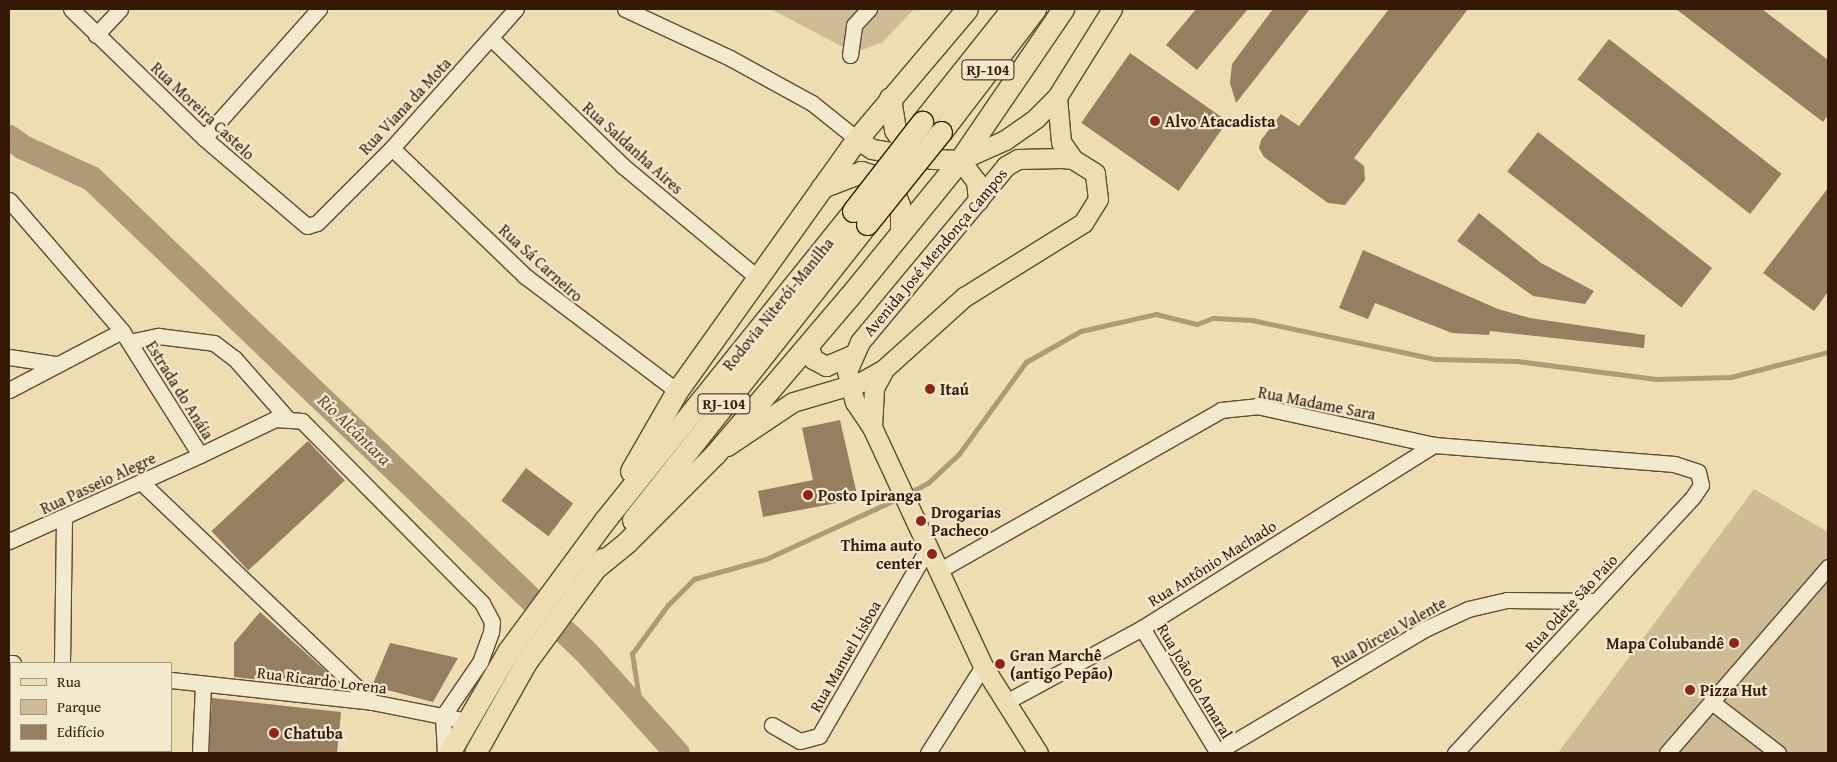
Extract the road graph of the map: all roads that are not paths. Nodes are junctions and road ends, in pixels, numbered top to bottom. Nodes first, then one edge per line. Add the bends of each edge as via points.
1 (71, 9) edge
2 (120, 9) edge
3 (319, 9) edge
4 (516, 9) edge
5 (625, 9) edge
6 (869, 9) edge
7 (966, 9) edge
8 (1012, 9) edge
9 (1035, 9) edge
10 (1063, 9) edge
11 (1112, 9) edge
12 (96, 35) junction
13 (491, 38) junction
14 (850, 55) dead end
15 (1057, 97) junction
16 (890, 98) junction
17 (204, 138) junction
18 (864, 144) junction
19 (392, 148) junction
20 (914, 156) junction
21 (1073, 159) junction
22 (960, 160) junction
23 (890, 181) junction
24 (821, 188) junction
25 (9, 200) edge
26 (978, 201) junction
27 (860, 217) junction
28 (317, 223) joint
29 (900, 233) junction
30 (758, 278) junction
31 (126, 337) junction
32 (808, 345) junction
33 (852, 355) junction
34 (9, 357) edge
35 (56, 364) junction
36 (884, 369) junction
37 (848, 386) junction
38 (9, 390) edge
39 (677, 391) junction
40 (287, 418) junction
41 (872, 427) junction
42 (1434, 445) junction
43 (715, 454) junction
44 (200, 455) junction
45 (1698, 472) joint
46 (141, 482) junction
47 (64, 519) junction
48 (605, 520) junction
49 (9, 541) edge
50 (928, 548) junction
51 (1828, 567) edge
52 (938, 571) junction
53 (581, 575) junction
54 (1596, 601) junction
55 (1142, 628) junction
56 (518, 656) junction
57 (62, 662) edge
58 (983, 666) junction
59 (172, 680) edge
60 (203, 684) junction
61 (372, 702) junction
62 (1004, 703) junction
63 (1713, 703) junction
64 (443, 716) junction
65 (468, 721) junction
66 (772, 725) dead end
67 (200, 753) edge
68 (445, 753) edge
69 (450, 753) edge
70 (475, 753) edge
71 (928, 753) edge
72 (1038, 753) edge
73 (1218, 753) edge
74 (1455, 753) edge
75 (1667, 753) edge
76 (1778, 753) edge

1 - 12 street, Rua Moreira Castelo
2 - 12 street
3 - 17 street
4 - 13 street, Rua Viana da Mota
5 - 18 street via 730,58 804,98
6 - 14 street via 854,25
7 - 16 highway
8 - 27 highway, Rodovia Niterói-Manilha / RJ-104, bridge via 922,122
9 - 27 highway, Rodovia Niterói-Manilha / RJ-104, bridge via 941,132
10 - 22 highway
11 - 15 main road
12 - 17 street, Rua Moreira Castelo
13 - 19 street, Rua Viana da Mota
13 - 30 street, Rua Saldanha Aires via 623,166
15 - 21 main road via 1060,137
15 - 22 main road via 1018,132
16 - 18 highway
16 - 20 highway via 895,130
17 - 28 street, Rua Moreira Castelo via 302,225
18 - 20 main road
18 - 23 main road
18 - 24 highway
19 - 28 street, Rua Viana da Mota
19 - 39 street, Rua Sá Carneiro via 525,276
20 - 22 main road
21 - 26 main road, Avenida José Mendonça Campos via 1018,158 1006,166
21 - 36 main road via 1095,173 1098,180 1098,199 1083,223 964,297
22 - 26 main road via 976,181
22 - 29 highway
23 - 24 highway via 861,172
23 - 29 main road via 902,214
24 - 30 highway
25 - 31 street, Estrada do Anáia
26 - 33 main road, Avenida José Mendonça Campos
27 - 48 highway, Rodovia Niterói-Manilha / RJ-104
27 - 53 highway, Rodovia Niterói-Manilha / RJ-104
29 - 32 highway
30 - 39 highway
31 - 35 street
31 - 40 street via 158,336 214,343 235,359
31 - 44 street, Estrada do Anáia
32 - 33 main road via 813,359 826,366
32 - 43 highway
33 - 36 main road via 863,370
33 - 37 main road, Avenida José Mendonça Campos via 846,371
34 - 35 street
35 - 38 street
36 - 37 main road
36 - 41 main road via 874,388
37 - 41 main road
37 - 43 main road via 793,402
39 - 48 highway
40 - 44 street, Estrada do Anáia via 275,419
40 - 64 street via 313,428 474,594 489,614 491,632 480,662
41 - 50 main road
42 - 45 street, Rua Madame Sara via 1674,464
42 - 52 street, Rua Madame Sara via 1257,406 1221,410
42 - 55 street, Rua Antônio Machado
43 - 53 highway via 626,543
44 - 46 street, Rua Passeio Alegre
45 - 54 street, Rua Odete São Paio via 1700,485 1694,497
46 - 47 street, Rua Passeio Alegre
46 - 61 street
47 - 49 street, Rua Passeio Alegre
47 - 57 street
48 - 53 highway, Rodovia Niterói-Manilha / RJ-104
50 - 52 main road
50 - 66 street, Rua Manuel Lisboa via 819,736 800,741
51 - 63 street
52 - 58 main road
53 - 56 highway, Rodovia Niterói-Manilha / RJ-104
54 - 73 street, Rua Dirceu Valente via 1507,600 1468,609 1425,629
54 - 74 street, Rua Odete São Paio
55 - 62 street, Rua Antônio Machado
55 - 73 street, Rua João do Amaral
56 - 65 highway, Rodovia Niterói-Manilha / RJ-104
56 - 70 highway, Rodovia Niterói-Manilha / RJ-104
58 - 62 main road
58 - 71 street
59 - 60 street, Rua Ricardo Lorena
60 - 61 street, Rua Ricardo Lorena
60 - 67 street
61 - 64 street, Rua Ricardo Lorena
62 - 72 main road
63 - 75 street
63 - 76 street
64 - 65 street, Rua Ricardo Lorena
64 - 68 street
65 - 69 highway, Rodovia Niterói-Manilha / RJ-104

